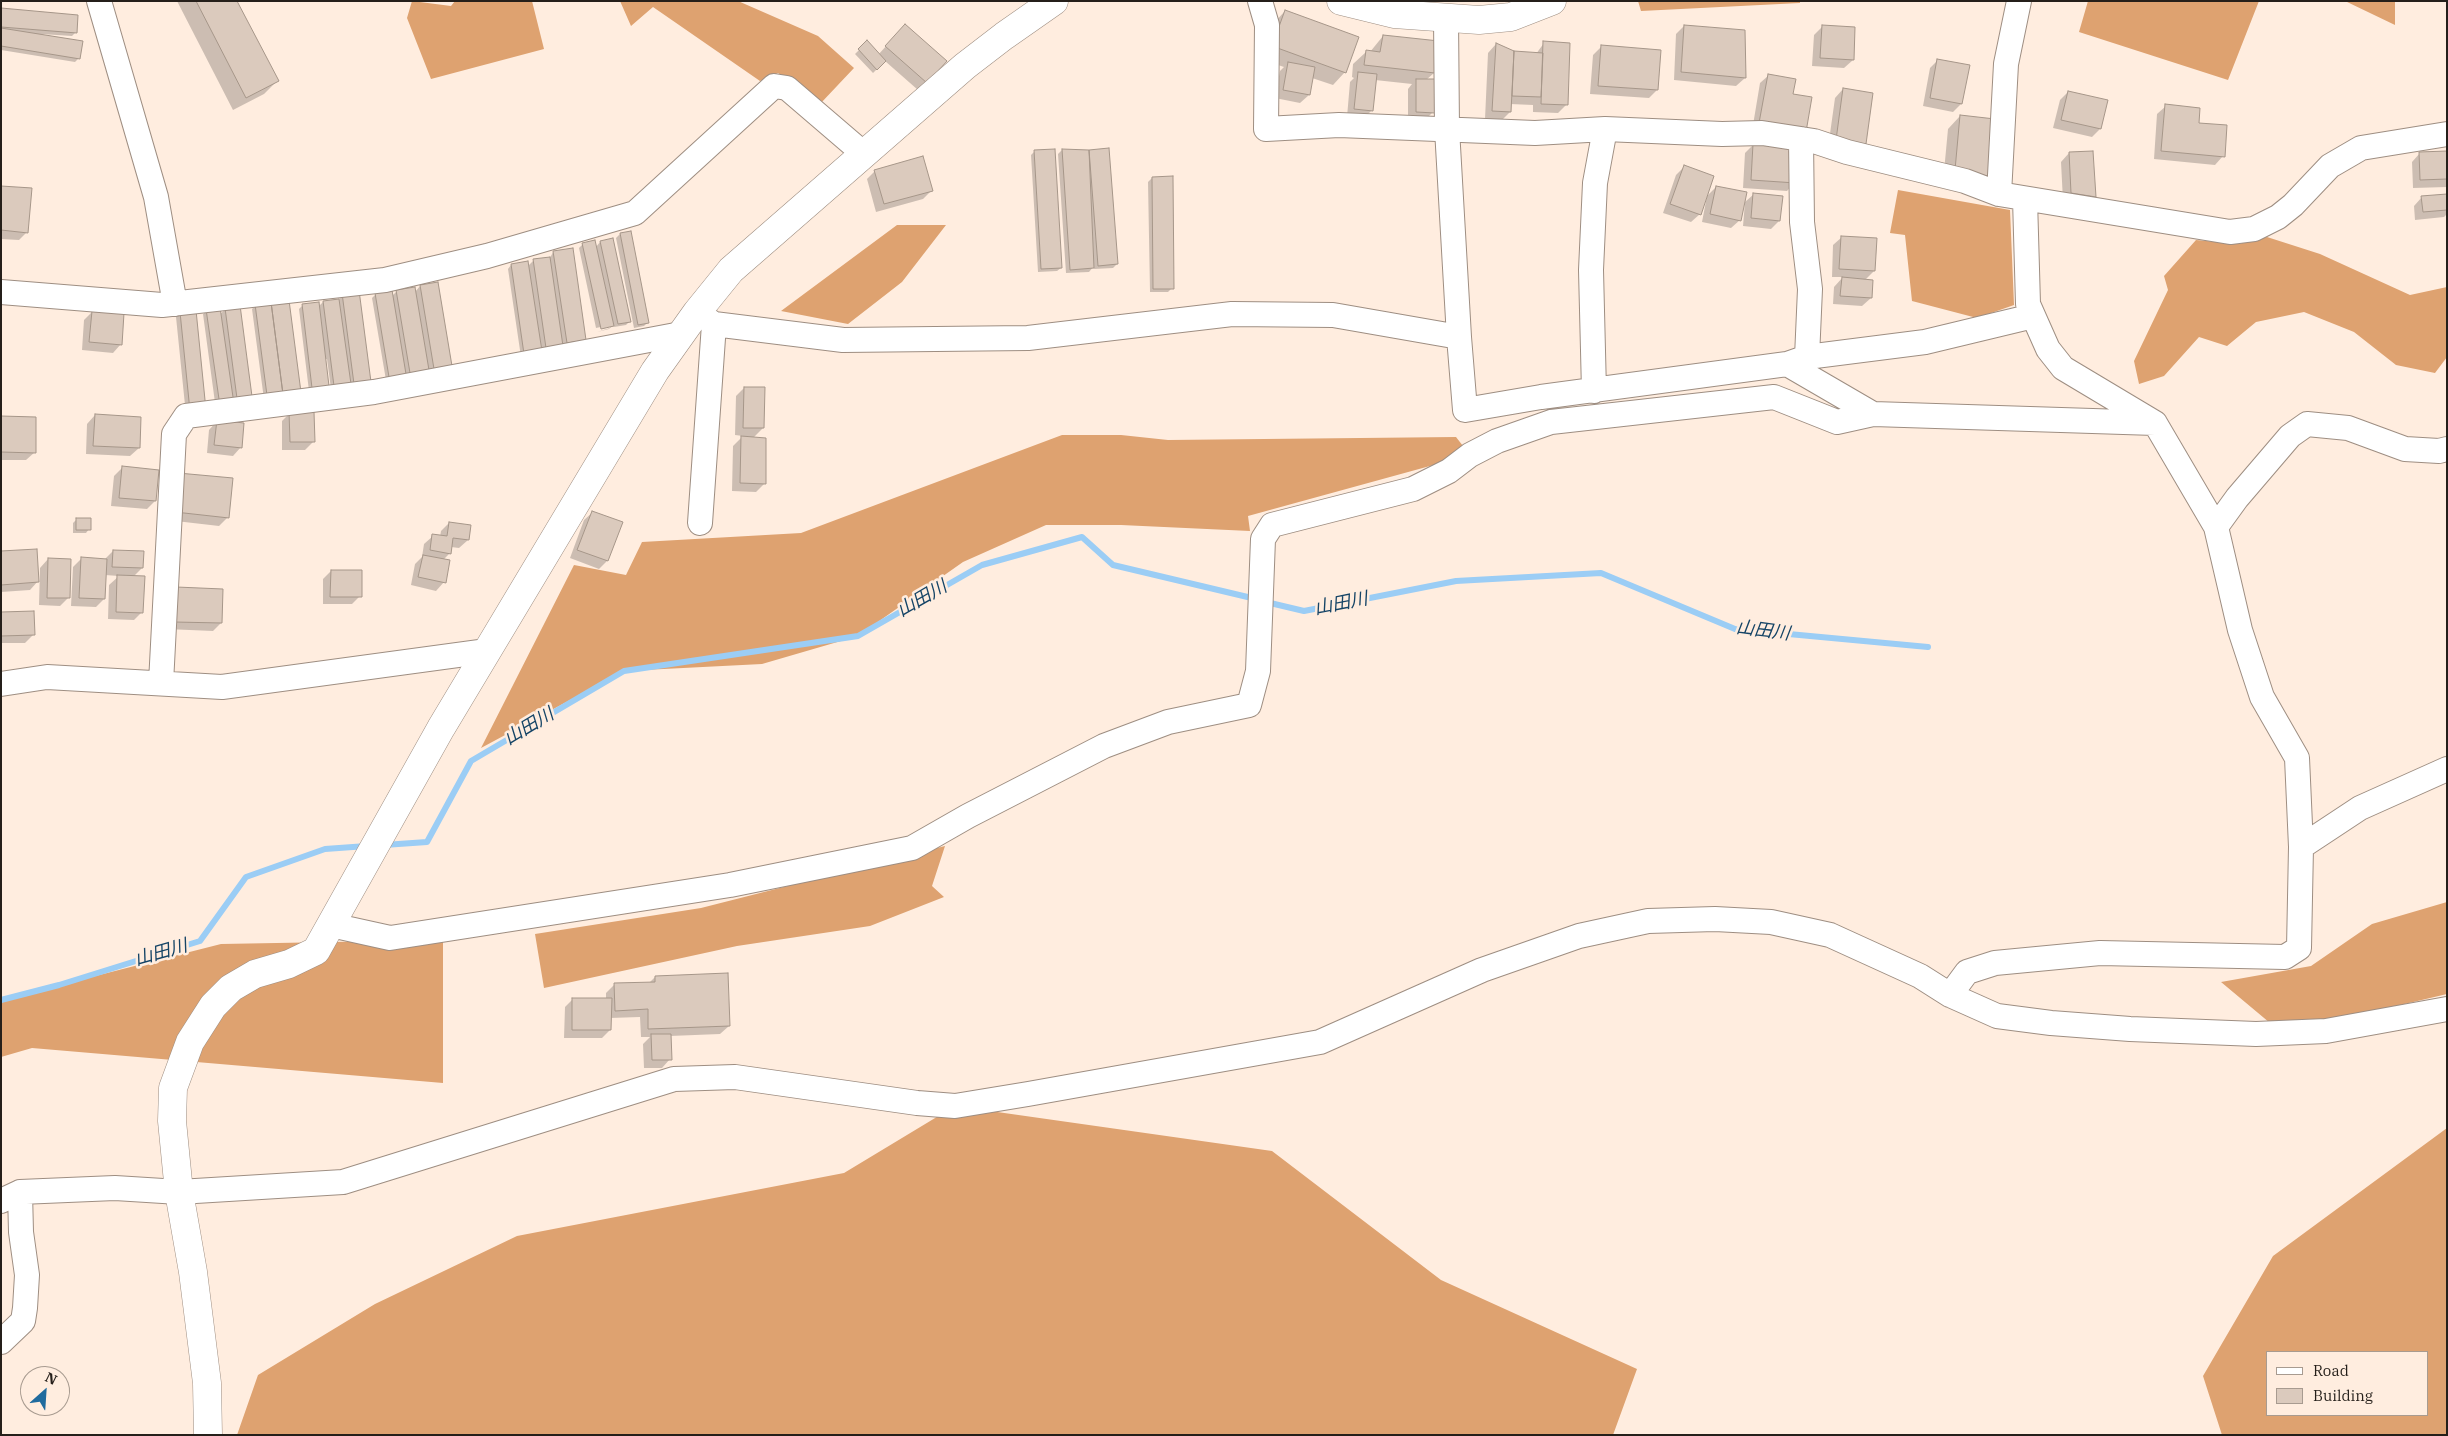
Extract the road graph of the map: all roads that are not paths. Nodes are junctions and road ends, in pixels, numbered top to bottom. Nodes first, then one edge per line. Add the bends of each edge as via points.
1 (99, 1) edge
2 (1054, 1) edge
3 (1260, 1) edge
4 (1341, 1) edge
5 (1552, 1) edge
6 (2019, 1) edge
7 (1446, 18) junction
8 (1447, 129) junction
9 (1606, 129) junction
10 (2447, 134) edge
11 (1801, 139) junction
12 (864, 154) junction
13 (1999, 194) junction
14 (2025, 199) junction
15 (1, 292) edge
16 (176, 304) junction
17 (2034, 316) junction
18 (705, 318) junction
19 (681, 334) junction
20 (1459, 337) junction
21 (1797, 360) junction
22 (1594, 391) junction
23 (1873, 414) junction
24 (2155, 423) junction
25 (2447, 449) edge
26 (700, 523) dead end
27 (2216, 527) junction
28 (487, 651) junction
29 (161, 683) junction
30 (1, 684) edge
31 (2447, 769) edge
32 (2301, 847) junction
33 (331, 925) junction
34 (1950, 995) junction
35 (2447, 1009) edge
36 (179, 1192) junction
37 (11, 1196) edge
38 (1, 1342) edge
39 (208, 1435) edge

1 - 16 street via 156,197
2 - 12 street via 1004,36
3 - 8 street via 1266,26 1266,129 1339,125
4 - 7 street via 1394,14
5 - 7 street via 1511,17 1479,20
6 - 13 street via 2006,64
7 - 8 street
8 - 9 street via 1535,132
8 - 20 street
9 - 11 street via 1762,133
9 - 22 street via 1595,183 1591,270
10 - 14 street via 2361,148 2330,166 2278,217 2254,229 2230,232
11 - 13 street via 1965,181
11 - 21 street via 1802,222 1810,289
12 - 16 street via 788,88 774,86 635,213 487,256 385,280
12 - 18 street via 730,270
13 - 14 street
14 - 17 street via 2028,304
15 - 16 street
17 - 21 street via 1925,342
17 - 24 street via 2048,349 2062,368
18 - 19 street
18 - 20 street via 843,340 1028,338 1232,314 1333,315
18 - 26 street
19 - 28 street via 650,379
19 - 29 street via 374,392 186,416 174,434
20 - 22 street via 1465,410
21 - 22 street
21 - 23 street
23 - 24 street
23 - 33 street via 1836,422 1774,398 1551,422 1497,441 1413,489 1272,525 1263,539 1258,671 1249,705 1168,722 1104,746 912,848 730,885 390,938
24 - 27 street
25 - 27 street via 2405,449 2348,428 2306,424 2290,436
27 - 32 street via 2240,630 2262,697 2297,758
28 - 29 street via 222,687
28 - 33 street
29 - 30 street via 47,677
31 - 32 street via 2360,808
32 - 34 street via 2298,948 2285,957 2100,952 2004,962 1967,972
33 - 36 street via 316,951 255,974 231,988 213,1006 190,1042 173,1088 172,1120
34 - 35 street via 1996,1016 2130,1029 2256,1034 2326,1031
34 - 36 street via 1920,976 1830,935 1771,922 1715,918 1648,920 1579,936 1482,970 1320,1042 1263,1054 955,1106 735,1077 674,1079 343,1182
36 - 37 street via 115,1188
36 - 39 street via 207,1382
37 - 38 street via 21,1232 26,1275 25,1308 23,1321

